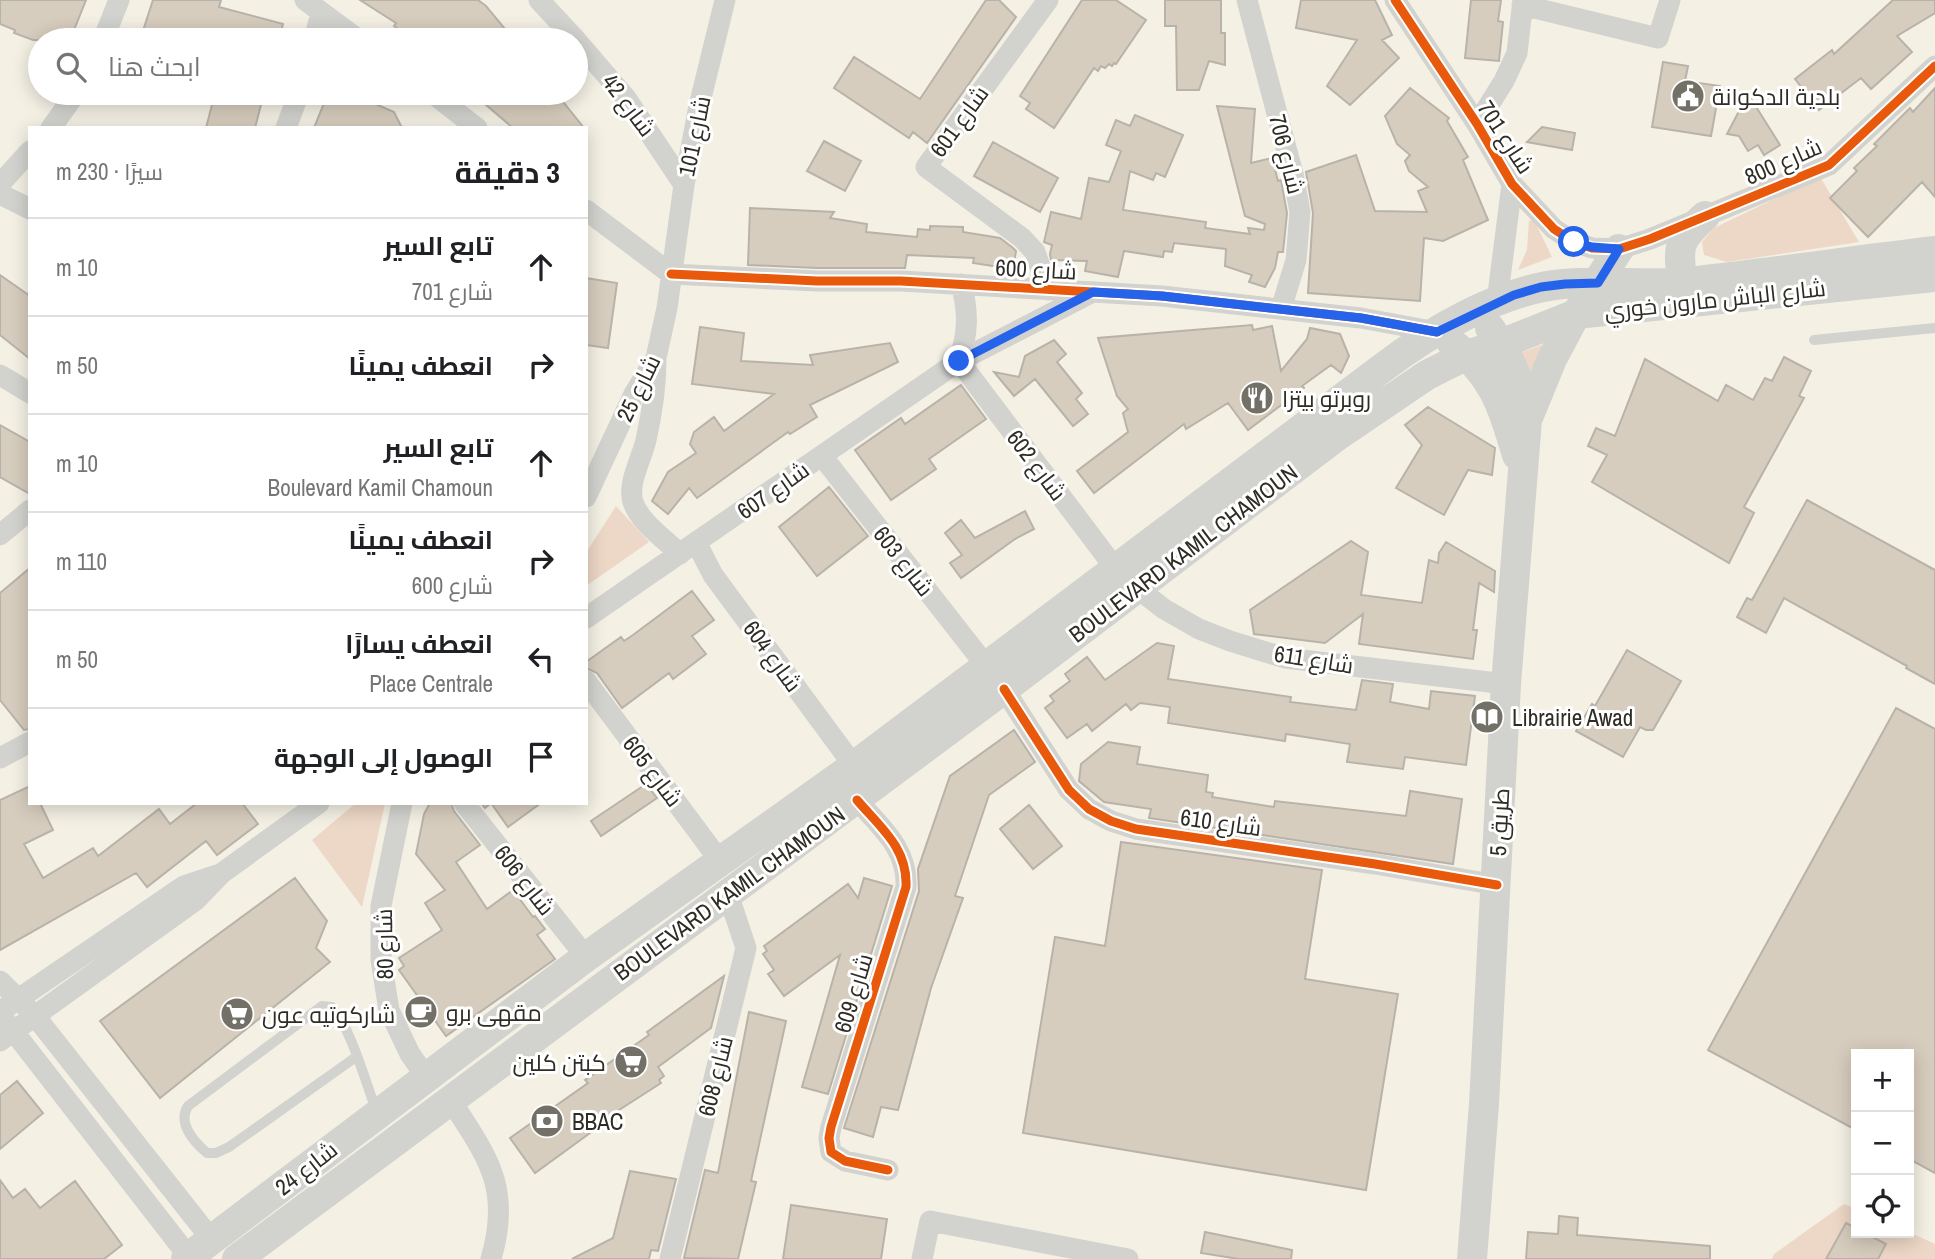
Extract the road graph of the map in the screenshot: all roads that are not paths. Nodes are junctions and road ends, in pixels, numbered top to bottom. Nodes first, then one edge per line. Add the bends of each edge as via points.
1 (119, 0) edge
2 (539, 0) edge
3 (725, 0) edge
4 (1048, 0) edge
5 (1247, 0) edge
6 (1395, 0) edge
7 (1670, 0) edge
8 (1522, 3) edge
9 (313, 6) edge
10 (108, 28) edge
11 (314, 28) edge
12 (343, 28) edge
13 (565, 28) edge
14 (588, 54) edge
15 (1935, 66) edge
16 (67, 105) edge
17 (295, 105) edge
18 (447, 105) edge
19 (1477, 124) junction
20 (52, 126) edge
21 (287, 126) edge
22 (474, 126) edge
23 (28, 153) edge
24 (0, 184) edge
25 (684, 184) junction
26 (1512, 184) junction
27 (0, 194) edge
28 (28, 208) edge
29 (588, 212) edge
30 (1705, 216) junction
31 (1619, 249) junction
32 (1935, 251) edge
33 (671, 274) junction
34 (1935, 277) edge
35 (1682, 282) junction
36 (1598, 283) junction
37 (961, 284) junction
38 (1048, 290) junction
39 (1093, 292) junction
40 (1488, 306) junction
41 (1281, 309) junction
42 (1576, 314) junction
43 (1935, 328) edge
44 (1437, 332) junction
45 (1814, 341) dead end
46 (1500, 344) junction
47 (1467, 355) junction
48 (656, 358) junction
49 (959, 361) junction
50 (0, 375) edge
51 (28, 392) edge
52 (1527, 420) junction
53 (822, 456) junction
54 (1522, 468) junction
55 (588, 493) edge
56 (28, 512) edge
57 (0, 535) edge
58 (688, 548) junction
59 (1126, 578) junction
60 (588, 617) edge
61 (996, 678) junction
62 (588, 684) edge
63 (1506, 684) junction
64 (28, 743) edge
65 (0, 758) edge
66 (854, 766) junction
67 (856, 800) junction
68 (316, 805) edge
69 (402, 805) edge
70 (466, 805) edge
71 (720, 861) junction
72 (222, 873) junction
73 (1497, 885) junction
74 (728, 894) junction
75 (586, 957) junction
76 (0, 981) edge
77 (18, 999) junction
78 (0, 1013) edge
79 (34, 1016) junction
80 (7, 1037) edge
81 (356, 1057) junction
82 (426, 1077) junction
83 (450, 1099) junction
84 (378, 1113) junction
85 (888, 1170) dead end
86 (196, 1252) edge
87 (237, 1259) edge
88 (491, 1259) edge
89 (670, 1259) edge
90 (922, 1259) edge
91 (1128, 1259) edge
92 (1472, 1259) edge

1 - 10 street
2 - 13 street, شارع 42
3 - 25 street, شارع 101
4 - 38 street, شارع 601 via 926,167 1022,238 1035,252
5 - 41 street, شارع 706 via 1300,212 1296,260
6 - 19 street, شارع 701
7 - 8 street via 1658,38
8 - 19 street via 1517,53
9 - 11 street
9 - 12 street
14 - 25 street, شارع 42 via 626,98
15 - 30 street, 800 شارع via 1829,165
16 - 20 street
17 - 21 street
18 - 22 street
19 - 26 street, شارع 701
23 - 24 street
25 - 33 street, شارع 101
26 - 31 street, شارع 701 via 1564,237 1584,246
26 - 40 street, شارع 701
27 - 28 street
29 - 33 street
30 - 31 street, 800 شارع
30 - 35 main road via 1678,252
31 - 36 main road
32 - 35 main road, BOULEVARD KAMIL CHAMOUN
33 - 37 street, شارع 600
33 - 48 street, شارع 25
34 - 42 main road, شارع الباش مارون خوري
35 - 36 main road, BOULEVARD KAMIL CHAMOUN
36 - 40 main road, BOULEVARD KAMIL CHAMOUN via 1541,287
36 - 42 main road
37 - 38 street, شارع 600
37 - 49 street via 968,314
38 - 39 street, شارع 600
39 - 41 street, شارع 600
39 - 49 street, شارع 607
40 - 44 main road, BOULEVARD KAMIL CHAMOUN
40 - 46 main road
41 - 44 street, شارع 600
42 - 46 main road, شارع الباش مارون خوري
42 - 52 main road
43 - 45 lane
44 - 47 main road
44 - 59 main road, BOULEVARD KAMIL CHAMOUN via 1406,350
46 - 47 main road, BOULEVARD KAMIL CHAMOUN
46 - 52 main road via 1517,375
47 - 54 main road via 1500,401
47 - 59 main road, BOULEVARD KAMIL CHAMOUN via 1402,391
48 - 55 street, شارع 25
48 - 58 street, شارع 604 via 632,501 647,522
49 - 53 street, شارع 607
49 - 59 street, شارع 602
50 - 51 street
52 - 54 main road, طريق 5
53 - 58 street, شارع 607
53 - 61 street, شارع 603
54 - 63 main road, طريق 5
56 - 57 street
58 - 60 street, شارع 607
58 - 66 street, شارع 604 via 713,575
59 - 61 main road, BOULEVARD KAMIL CHAMOUN
59 - 63 street, شارع 611 via 1164,610 1199,628 1285,657
61 - 66 main road, BOULEVARD KAMIL CHAMOUN
61 - 67 main road, BOULEVARD KAMIL CHAMOUN
61 - 73 street, شارع 610 via 1069,790 1111,821 1136,829
62 - 71 street, شارع 605
63 - 73 main road, طريق 5
64 - 65 street
66 - 71 main road, BOULEVARD KAMIL CHAMOUN
67 - 74 main road, BOULEVARD KAMIL CHAMOUN
67 - 85 street, شارع 609 via 900,850 906,887 829,1145 831,1153 845,1161
68 - 72 street
69 - 82 street, شارع 80 via 382,906 381,960 389,1010
70 - 75 street, شارع 606
71 - 75 main road, BOULEVARD KAMIL CHAMOUN
72 - 77 street via 184,887
72 - 79 street via 196,900
73 - 92 main road, طريق 5
74 - 83 main road, BOULEVARD KAMIL CHAMOUN
74 - 89 street, شارع 608 via 746,948
75 - 82 main road, BOULEVARD KAMIL CHAMOUN
76 - 77 street
77 - 78 street
77 - 79 street
78 - 80 street
79 - 80 street
79 - 86 street
80 - 86 street
81 - 81 lane via 339,1014 322,1006 188,1106 184,1123 200,1148 216,1153
81 - 84 lane
82 - 84 main road, شارع 24
83 - 87 main road, BOULEVARD KAMIL CHAMOUN
83 - 88 street via 488,1158 495,1178 498,1212
84 - 86 main road, شارع 24
90 - 91 street via 930,1221

